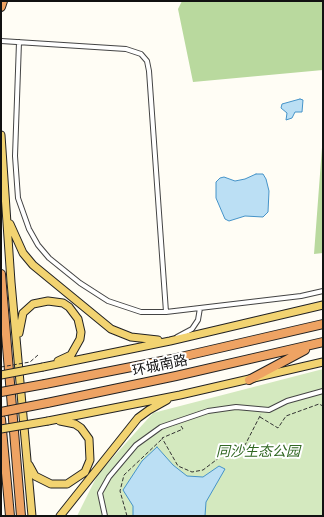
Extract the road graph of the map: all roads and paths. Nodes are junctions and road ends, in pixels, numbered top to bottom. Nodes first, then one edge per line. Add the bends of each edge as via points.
1 (3, 1) edge
2 (1, 7) edge
3 (1, 41) edge
4 (19, 42) junction
5 (1, 135) edge
6 (7, 210) junction
7 (1, 274) edge
8 (323, 292) edge
9 (323, 305) edge
10 (200, 308) junction
11 (166, 312) junction
12 (323, 324) edge
13 (170, 341) junction
14 (323, 342) edge
15 (314, 344) junction
16 (17, 355) junction
17 (38, 355) dead end
18 (323, 362) edge
19 (1, 367) edge
20 (43, 367) junction
21 (1, 375) edge
22 (249, 380) junction
23 (323, 391) edge
24 (1, 392) edge
25 (180, 395) junction
26 (323, 406) edge
27 (262, 409) junction
28 (1, 412) edge
29 (259, 416) junction
30 (1, 419) edge
31 (48, 421) junction
32 (179, 421) junction
33 (1, 429) edge
34 (162, 438) junction
35 (26, 455) junction
36 (10, 516) edge
37 (21, 516) edge
38 (32, 516) edge
39 (60, 516) edge
40 (105, 516) edge
41 (127, 516) edge

1 - 2 highway
3 - 4 street
4 - 11 street via 16,181 18,198 29,229 49,258 108,301 141,312
4 - 11 street via 126,50 141,54 147,61
5 - 6 main road
6 - 13 main road via 12,232 33,265 111,329 131,337
6 - 16 main road
7 - 37 highway
8 - 10 street
9 - 13 main road
10 - 11 street
10 - 13 street via 198,320 192,329
12 - 24 highway, 环城南路, bridge via 172,359
13 - 20 main road
14 - 15 highway, 环城南路
15 - 22 highway
15 - 28 highway, 环城南路, bridge
16 - 20 main road via 19,328 27,308 48,301 63,303 75,312 81,332 80,340 70,355
16 - 35 main road
17 - 19 path, bridge via 30,362
18 - 22 main road
20 - 21 main road, bridge
22 - 25 main road
23 - 27 street via 287,401 268,410
25 - 31 main road
25 - 39 main road via 138,418
26 - 29 path via 319,404 286,416 278,428
27 - 29 path
27 - 32 street via 236,407 208,411
29 - 34 path via 243,449 237,455 228,451 204,470 192,472 178,466
30 - 36 highway
31 - 33 main road, bridge
31 - 35 main road via 69,422 85,433 89,439 91,452 85,472 67,484 51,484 35,476
32 - 34 path via 183,429
32 - 40 street via 161,427 136,445 109,477 100,493
34 - 41 path via 124,475 120,491
35 - 38 main road

